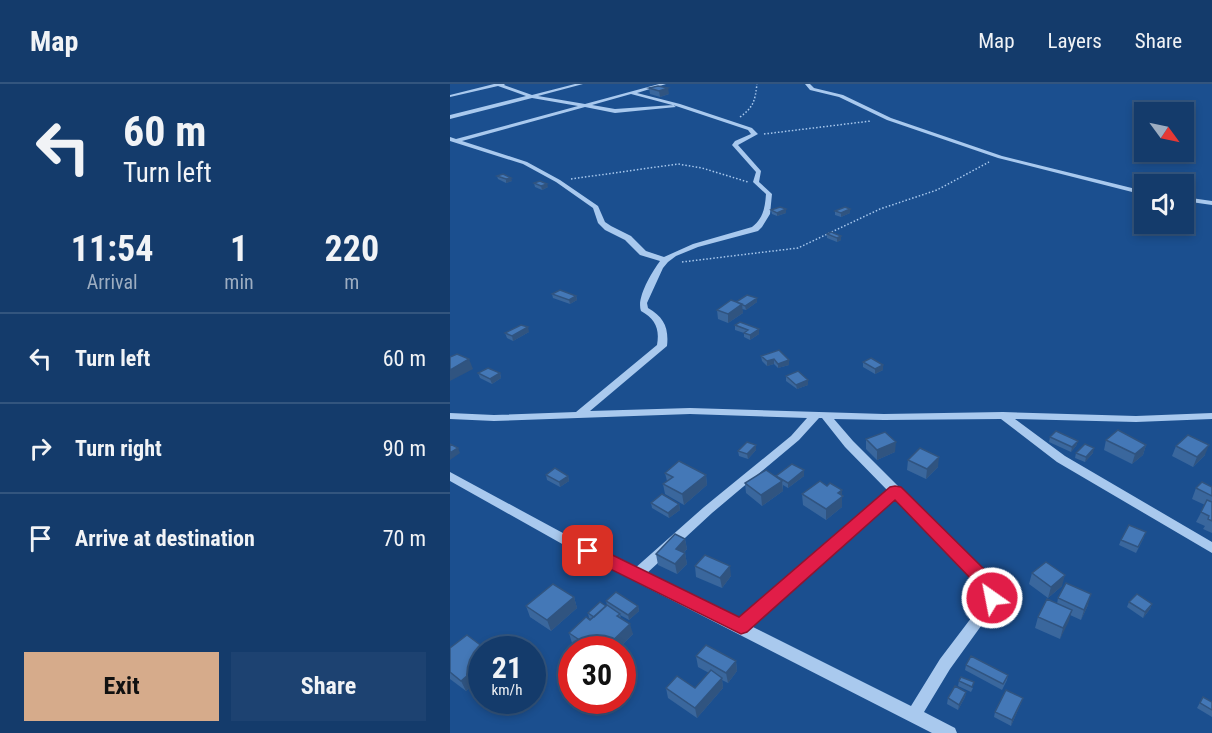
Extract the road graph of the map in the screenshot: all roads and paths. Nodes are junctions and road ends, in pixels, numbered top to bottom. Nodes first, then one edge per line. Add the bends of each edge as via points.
1 (499, 84) edge
2 (581, 84) edge
3 (664, 84) edge
4 (757, 84) edge
5 (807, 84) edge
6 (631, 93) junction
7 (450, 96) edge
8 (534, 96) junction
9 (584, 106) junction
10 (679, 106) junction
11 (450, 117) edge
12 (889, 119) junction
13 (732, 122) junction
14 (753, 135) junction
15 (452, 141) edge
16 (1000, 157) junction
17 (558, 180) junction
18 (757, 183) junction
19 (1134, 190) edge
20 (1194, 200) edge
21 (1212, 203) edge
22 (665, 260) junction
23 (579, 415) junction
24 (821, 415) junction
25 (1003, 415) junction
26 (450, 416) edge
27 (1212, 416) edge
28 (450, 476) edge
29 (895, 491) junction
30 (1212, 548) edge
31 (636, 575) junction
32 (741, 626) junction
33 (914, 715) junction
34 (949, 733) edge

1 - 7 street
1 - 8 street
2 - 8 street
3 - 6 street
4 - 13 path via 758,98 751,109
5 - 12 street
6 - 9 street
6 - 10 street
8 - 9 street
8 - 11 street
9 - 10 street via 615,111
9 - 15 street
10 - 13 street
12 - 14 path
12 - 16 street
13 - 14 street via 750,129
14 - 18 street via 735,143 759,171
15 - 17 street via 525,163
16 - 19 street
16 - 22 path via 937,189 880,209 798,248 693,262
17 - 18 path via 678,164
17 - 22 street via 596,207 608,228 628,238 643,253
18 - 22 street via 769,194 762,225
20 - 21 street
22 - 23 street via 643,303 644,309 660,321 664,331 662,346
23 - 24 street via 690,411
23 - 26 street
24 - 25 street
24 - 29 street
24 - 31 street
25 - 27 street via 1136,419
25 - 30 street via 1061,459
28 - 31 street
29 - 32 street
29 - 33 street via 979,576 992,598
31 - 32 street
32 - 33 street
33 - 34 street

